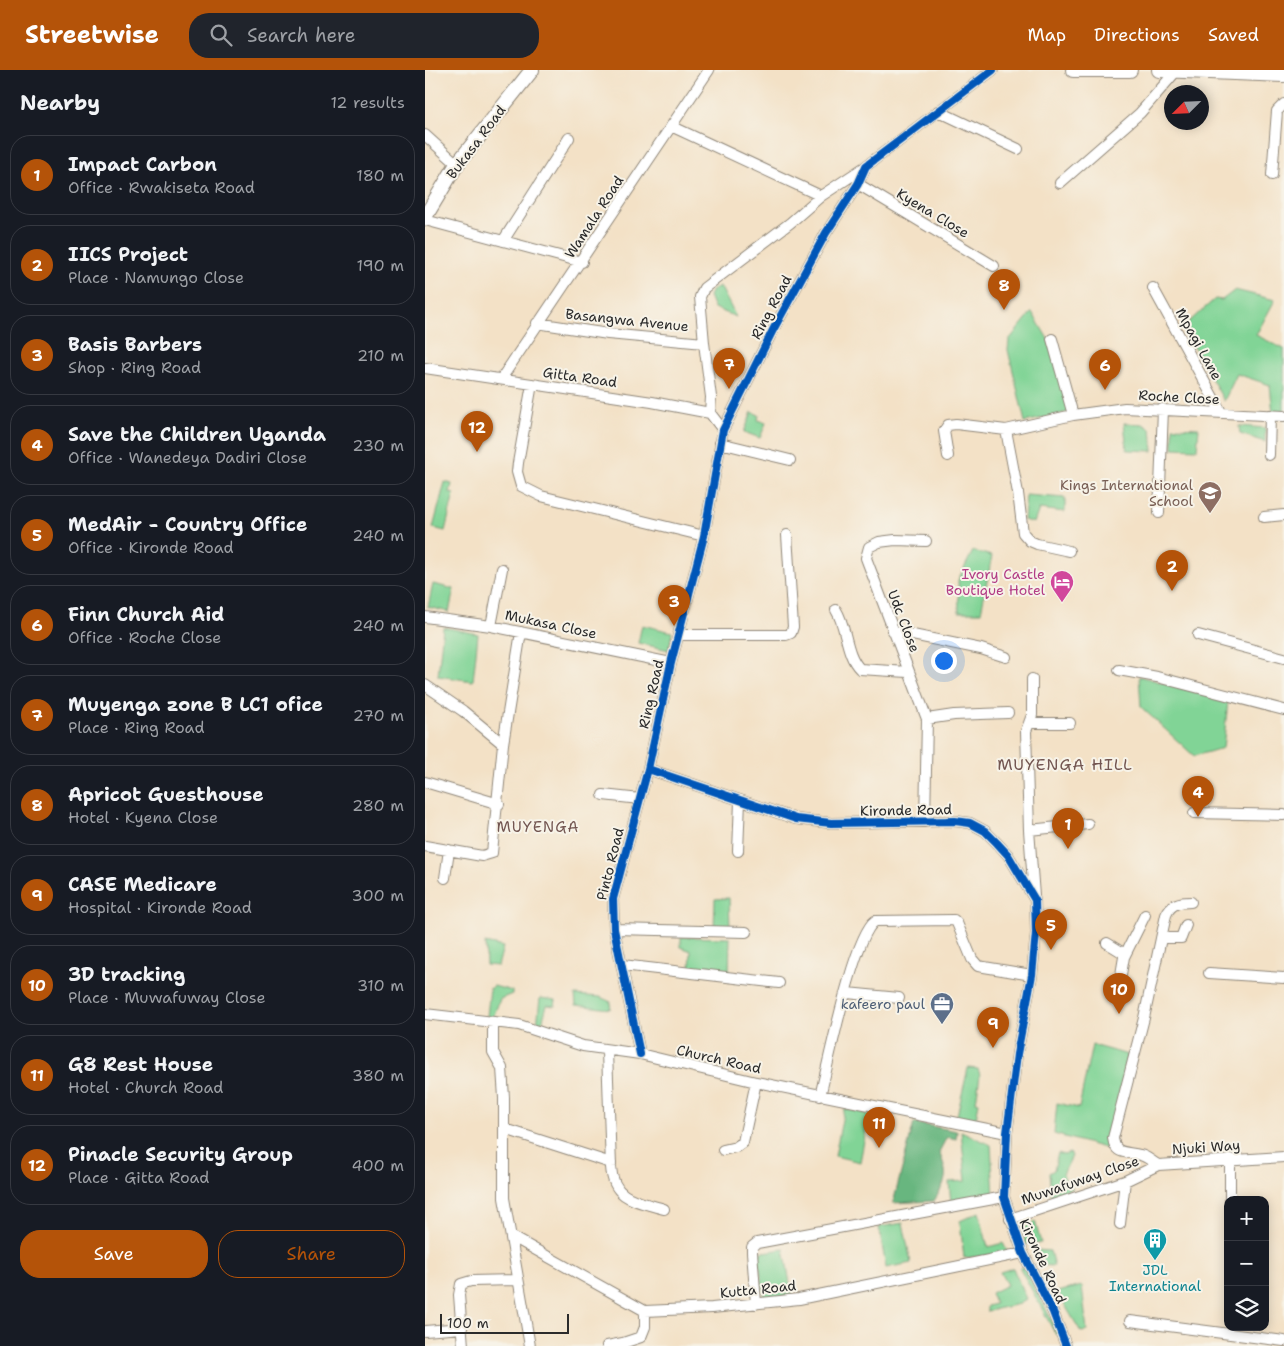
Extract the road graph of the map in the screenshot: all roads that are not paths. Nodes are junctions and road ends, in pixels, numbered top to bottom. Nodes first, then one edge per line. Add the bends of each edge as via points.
1 (532, 70) edge
2 (709, 70) edge
3 (993, 70) edge
4 (1073, 70) edge
5 (1130, 70) edge
6 (1159, 70) edge
7 (1177, 70) edge
8 (1284, 75) edge
9 (1284, 104) edge
10 (938, 111) junction
11 (671, 126) junction
12 (425, 135) edge
13 (569, 138) dead end
14 (1018, 149) dead end
15 (457, 164) junction
16 (866, 166) junction
17 (1272, 175) dead end
18 (1060, 183) dead end
19 (858, 184) junction
20 (821, 196) junction
21 (425, 219) edge
22 (503, 241) junction
23 (582, 262) junction
24 (994, 266) dead end
25 (1153, 288) dead end
26 (537, 324) junction
27 (1052, 340) dead end
28 (704, 343) junction
29 (425, 368) edge
30 (501, 379) junction
31 (532, 384) junction
32 (1163, 408) junction
33 (1221, 412) junction
34 (710, 413) junction
35 (1073, 415) junction
36 (1270, 415) junction
37 (1284, 416) edge
38 (723, 430) junction
39 (1006, 430) junction
40 (720, 443) junction
41 (1269, 455) dead end
42 (948, 456) dead end
43 (790, 460) dead end
44 (1159, 513) dead end
45 (1284, 515) edge
46 (1264, 517) dead end
47 (704, 536) junction
48 (787, 536) dead end
49 (926, 541) dead end
50 (1069, 550) dead end
51 (501, 569) dead end
52 (836, 610) dead end
53 (425, 617) edge
54 (491, 626) junction
55 (893, 631) junction
56 (521, 632) junction
57 (679, 635) junction
58 (1198, 635) dead end
59 (1006, 657) dead end
60 (1284, 658) edge
61 (671, 663) junction
62 (1119, 670) dead end
63 (908, 672) junction
64 (1032, 679) dead end
65 (425, 685) edge
66 (1284, 710) edge
67 (1008, 713) dead end
68 (927, 719) junction
69 (1029, 722) junction
70 (1070, 723) dead end
71 (503, 744) junction
72 (648, 769) junction
73 (425, 782) edge
74 (603, 795) dead end
75 (640, 799) junction
76 (740, 801) junction
77 (499, 804) junction
78 (1194, 813) dead end
79 (1284, 815) edge
80 (925, 822) junction
81 (1088, 824) dead end
82 (1029, 830) junction
83 (425, 846) edge
84 (449, 850) junction
85 (737, 851) dead end
86 (445, 878) dead end
87 (1035, 900) junction
88 (1191, 902) dead end
89 (1145, 915) dead end
90 (1186, 924) dead end
91 (614, 929) junction
92 (746, 932) dead end
93 (1161, 938) junction
94 (1107, 943) dead end
95 (1125, 954) junction
96 (622, 965) junction
97 (1209, 973) dead end
98 (1032, 975) junction
99 (1284, 978) edge
100 (779, 983) dead end
101 (1118, 992) dead end
102 (847, 993) junction
103 (899, 998) dead end
104 (425, 1014) edge
105 (493, 1022) junction
106 (607, 1051) junction
107 (640, 1054) junction
108 (757, 1082) junction
109 (820, 1096) junction
110 (505, 1130) junction
111 (1007, 1133) junction
112 (1113, 1138) joint
113 (723, 1150) dead end
114 (1284, 1157) edge
115 (1229, 1159) junction
116 (611, 1163) junction
117 (1158, 1165) junction
118 (1125, 1181) junction
119 (1230, 1196) edge
120 (1004, 1197) junction
121 (664, 1209) dead end
122 (1010, 1219) junction
123 (1120, 1224) dead end
124 (511, 1236) junction
125 (1023, 1253) junction
126 (518, 1280) junction
127 (756, 1304) junction
128 (645, 1311) junction
129 (1130, 1321) dead end
130 (462, 1328) junction
131 (425, 1331) edge
132 (1284, 1341) edge
133 (463, 1346) edge
134 (530, 1346) edge
135 (607, 1346) edge
136 (1067, 1346) edge

1 - 15 street, Bukasa Road
2 - 11 street, Wamala Road
3 - 10 street, Ring Road
4 - 5 street
6 - 7 street
7 - 8 street
7 - 18 street via 1140,113
9 - 17 street via 1277,110
10 - 14 street
10 - 16 street, Ring Road
11 - 20 street
11 - 23 street, Wamala Road
12 - 15 street
13 - 22 street
15 - 21 street, Bukasa Road
16 - 19 street, Ring Road
16 - 20 street
19 - 24 street, Kyena Close
19 - 38 street, Ring Road via 773,330
20 - 28 street via 704,288 700,297
21 - 22 street
22 - 23 street
23 - 26 street, Wamala Road
25 - 33 street, Mpagi Lane
26 - 28 street, Basangwa Avenue
26 - 30 street, Wamala Road
27 - 35 street
28 - 34 street, Basangwa Avenue
29 - 30 street, Gitta Road
30 - 31 street, Gitta Road
31 - 34 street, Gitta Road
31 - 47 street via 517,472 521,486 541,496
32 - 33 street, Roche Close
32 - 35 street, Roche Close via 1125,408
32 - 44 street
33 - 36 street, Roche Close
34 - 38 street
35 - 39 street, Roche Close
36 - 37 street, Roche Close
36 - 41 street
38 - 40 street, Ring Road
39 - 42 street, Roche Close via 948,425 944,431
39 - 50 street via 1023,533 1037,544
40 - 43 street
40 - 47 street, Ring Road
45 - 46 street
47 - 57 street, Ring Road
48 - 57 street via 791,633
49 - 55 street, Udc Close via 879,542 869,547 867,552 868,568
51 - 54 street
52 - 63 street via 860,669
53 - 54 street, Mukasa Close
54 - 56 street, Mukasa Close
55 - 59 street
55 - 63 street, Udc Close
56 - 61 street, Mukasa Close
56 - 71 street
57 - 61 street, Ring Road
58 - 60 street
61 - 72 street, Ring Road
62 - 66 street
63 - 68 street, Udc Close
64 - 69 street via 1032,715
65 - 71 street
67 - 68 street
68 - 80 street, Udc Close
69 - 70 street
69 - 82 street via 1026,730
71 - 77 street
72 - 75 street, Pinto Road
72 - 76 street, Kironde Road
73 - 77 street
74 - 75 street
75 - 91 street, Pinto Road via 613,899
76 - 80 street, Kironde Road via 814,822
76 - 85 street
77 - 84 street via 492,853 482,856
78 - 79 street
80 - 87 street, Kironde Road via 955,821 985,831 1008,855
81 - 82 street
82 - 87 street
83 - 84 street
84 - 86 street
87 - 98 street, Kironde Road
88 - 93 street, Muwafuway Close via 1169,908
89 - 95 street
90 - 93 street via 1181,938
91 - 92 street
91 - 96 street, Pinto Road
93 - 112 street, Muwafuway Close
94 - 95 street
95 - 101 street
96 - 100 street
96 - 107 street, Pinto Road
97 - 99 street
98 - 102 street via 978,966 954,920 879,921 869,927 853,965
98 - 111 street, Kironde Road
102 - 103 street
102 - 109 street
104 - 105 street, Church Road
105 - 106 street, Church Road via 519,1025 567,1042
105 - 110 street via 493,1052 502,1068
106 - 107 street, Church Road
106 - 116 street
107 - 108 street, Church Road
108 - 109 street, Church Road
108 - 113 street via 743,1142
109 - 111 street, Church Road
110 - 116 street
110 - 124 street via 504,1198
111 - 120 street, Kironde Road
112 - 117 street, Njuki Way via 1115,1147 1121,1152 1141,1155
114 - 115 street, Njuki Way
115 - 117 street, Njuki Way
115 - 119 street
116 - 121 street via 611,1177 619,1193
117 - 118 street, Muwafuway Close
118 - 122 street, Muwafuway Close
118 - 123 street
120 - 122 street, Kironde Road
120 - 127 street via 757,1243 752,1252
122 - 125 street, Kironde Road
124 - 126 street
124 - 128 street
125 - 127 street, Kutta Road via 837,1293
125 - 136 street, Kironde Road
126 - 130 street via 461,1284
126 - 134 street
127 - 128 street, Kutta Road
128 - 135 street via 641,1337
129 - 132 street
130 - 131 street
130 - 133 street

